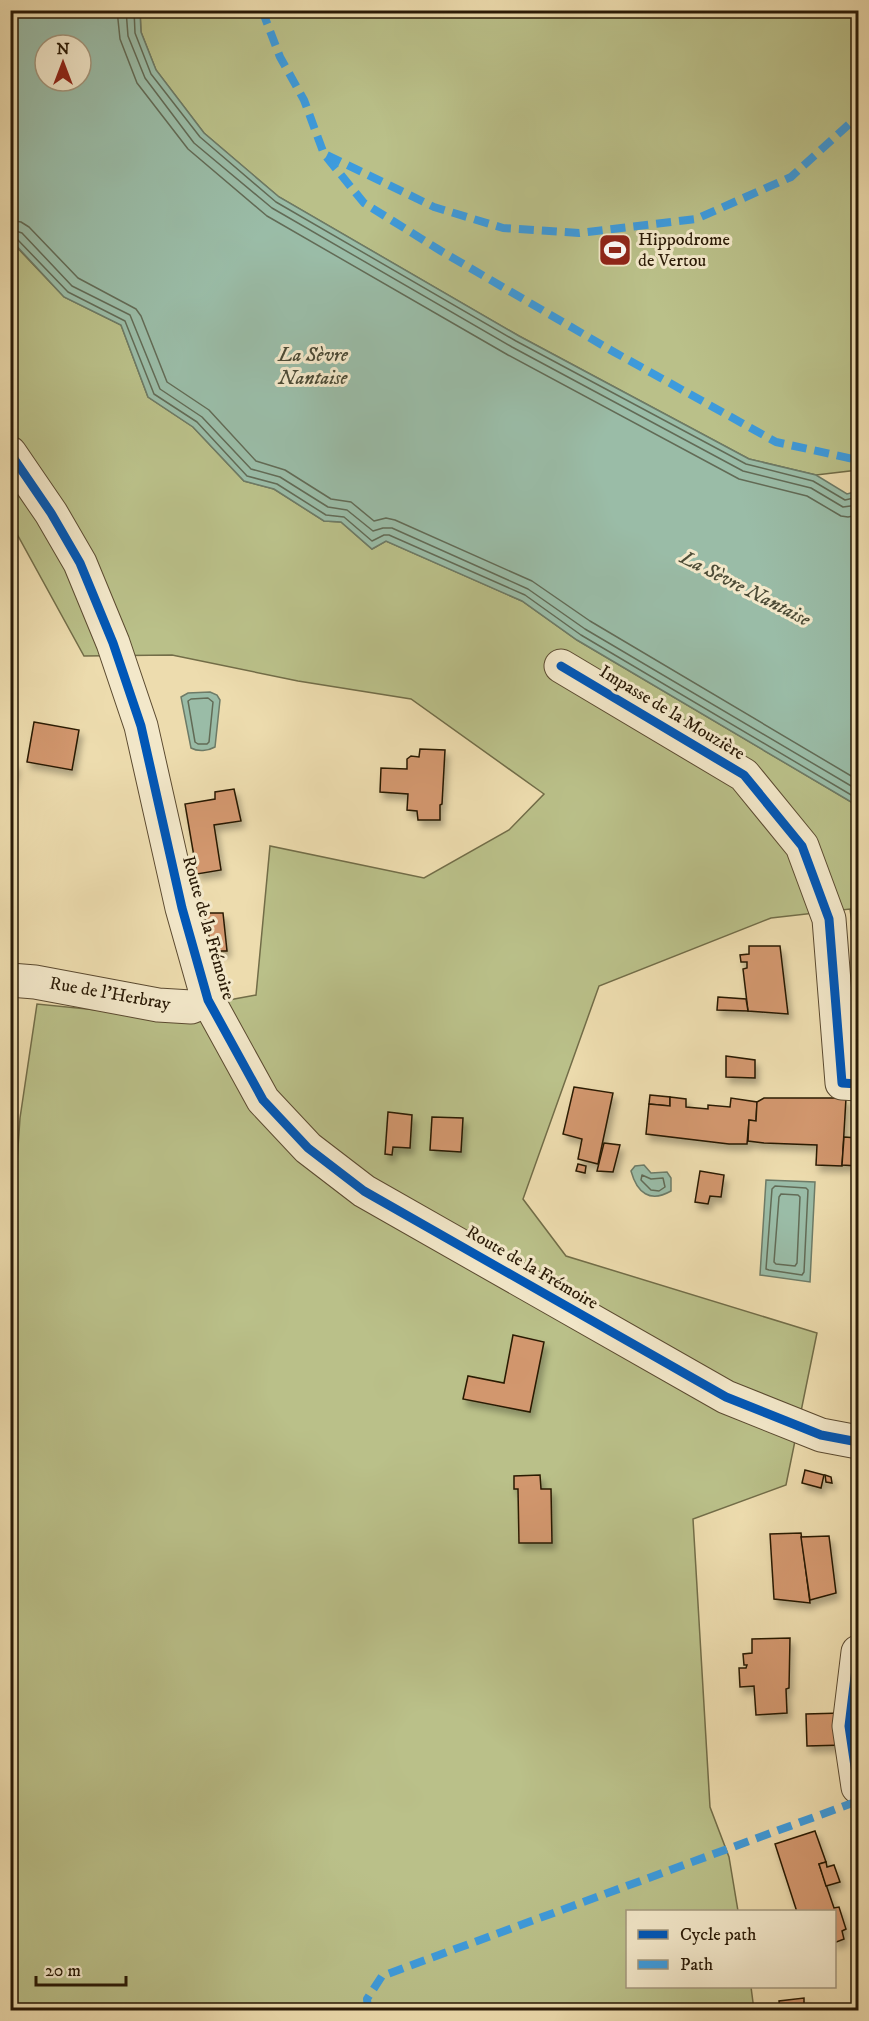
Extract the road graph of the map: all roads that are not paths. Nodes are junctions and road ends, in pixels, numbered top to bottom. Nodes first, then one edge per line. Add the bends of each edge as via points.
1 (10, 453) edge
2 (561, 666) dead end
3 (10, 980) edge
4 (208, 1000) junction
5 (858, 1084) edge
6 (858, 1442) edge
7 (858, 1652) edge
8 (858, 1787) edge

1 - 4 street, Route de la Frémoire via 80,563 113,643 141,726 182,908
2 - 5 street, Impasse de la Mouzière via 744,775 802,846 829,919 842,1083
3 - 4 street, Rue de l'Herbray via 158,1005 191,1007
4 - 6 street, Route de la Frémoire via 263,1100 308,1148 364,1191 726,1397 821,1435
7 - 8 street via 849,1726

